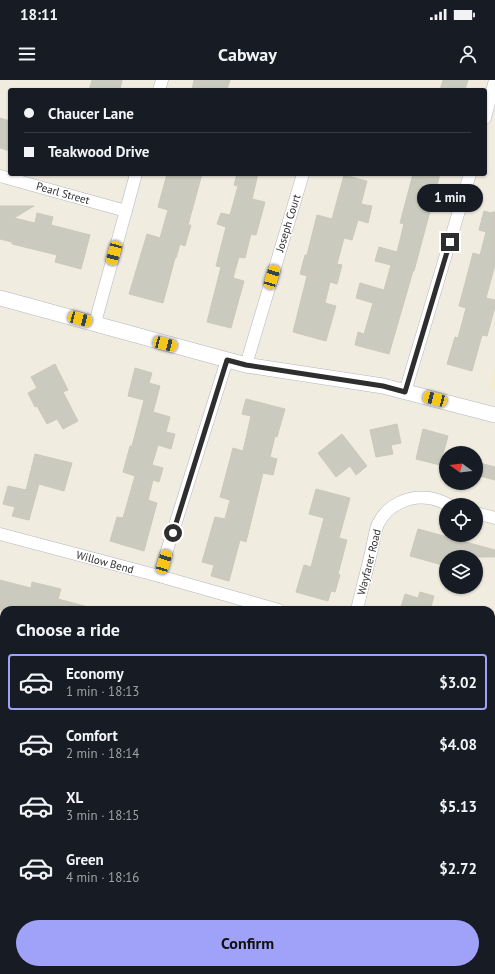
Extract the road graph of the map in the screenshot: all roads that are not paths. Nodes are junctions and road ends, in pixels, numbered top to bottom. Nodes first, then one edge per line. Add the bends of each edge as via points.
1 (495, 80) edge
2 (487, 110) edge
3 (0, 176) edge
4 (135, 176) edge
5 (302, 176) edge
6 (469, 176) edge
7 (126, 211) junction
8 (0, 298) edge
9 (95, 323) junction
10 (227, 360) junction
11 (246, 365) junction
12 (405, 392) junction
13 (495, 415) edge
14 (439, 501) edge
15 (483, 515) edge
16 (495, 518) edge
17 (0, 534) edge
18 (159, 576) junction
19 (265, 606) edge
20 (358, 606) edge

1 - 2 street
3 - 7 street, Pearl Street
4 - 7 street
5 - 11 street, Joseph Court
6 - 12 street
7 - 9 street
8 - 9 street
9 - 10 street
10 - 11 street
10 - 18 street
11 - 12 street via 383,386
12 - 13 street
14 - 20 street, Wayfarer Road via 429,498 405,500 396,504 382,518 374,538
15 - 16 street
17 - 18 street, Willow Bend
18 - 19 street, Willow Bend

